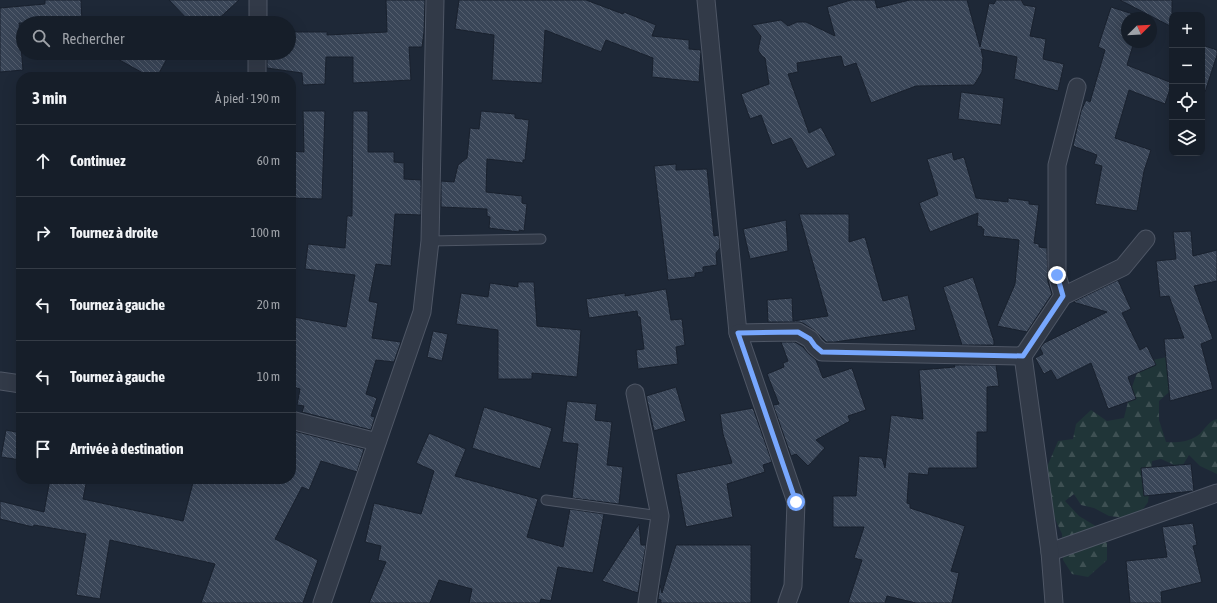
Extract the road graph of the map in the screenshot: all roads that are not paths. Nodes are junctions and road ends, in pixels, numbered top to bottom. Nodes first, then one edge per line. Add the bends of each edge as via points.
1 (258, 0) edge
2 (435, 0) edge
3 (706, 0) edge
4 (258, 16) edge
5 (257, 60) edge
6 (257, 72) edge
7 (1077, 87) dead end
8 (540, 239) dead end
9 (1146, 239) dead end
10 (430, 241) junction
11 (1063, 296) junction
12 (738, 333) junction
13 (1023, 356) junction
14 (0, 381) edge
15 (16, 383) edge
16 (635, 393) dead end
17 (296, 421) edge
18 (377, 442) junction
19 (1217, 493) edge
20 (546, 500) dead end
21 (660, 516) junction
22 (1050, 552) junction
23 (322, 603) edge
24 (647, 603) edge
25 (787, 603) edge
26 (1054, 603) edge

1 - 4 street
2 - 10 street
3 - 12 street
5 - 6 street
7 - 11 street via 1057,165 1057,275
8 - 10 lane
9 - 11 street via 1123,267
10 - 18 street via 422,312
11 - 13 street
12 - 13 street via 798,332 810,339 822,352
12 - 25 street via 796,502 793,586
13 - 22 street
14 - 15 street
16 - 21 street
17 - 18 street
18 - 23 street
19 - 22 street
20 - 21 lane
21 - 24 street
22 - 26 street

